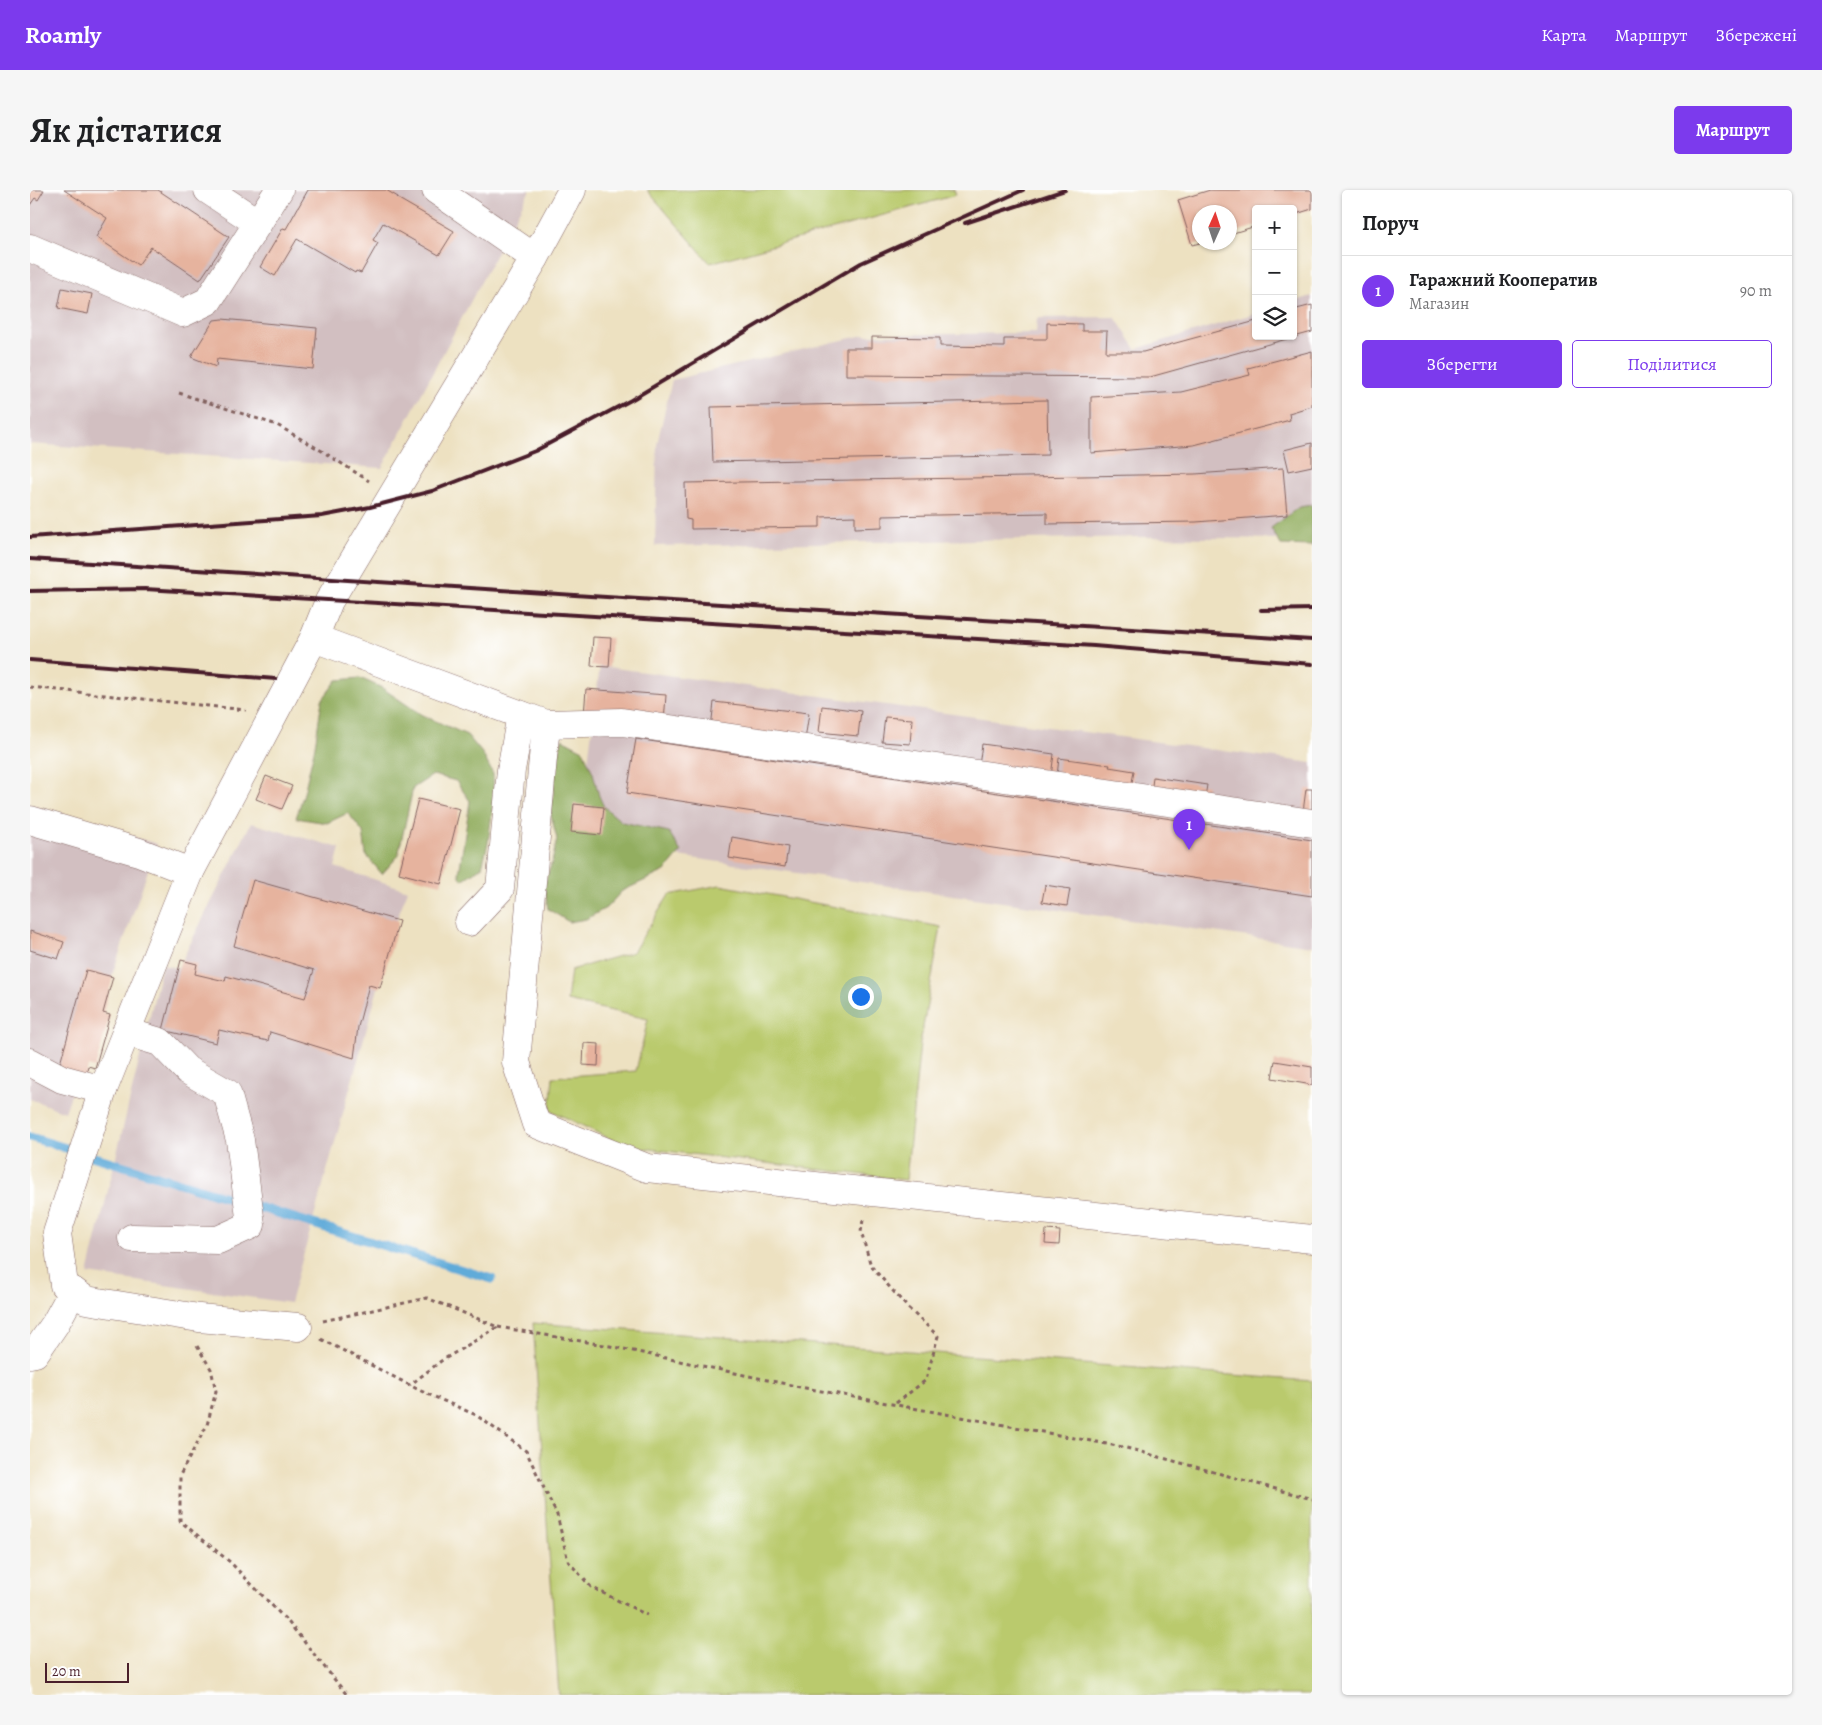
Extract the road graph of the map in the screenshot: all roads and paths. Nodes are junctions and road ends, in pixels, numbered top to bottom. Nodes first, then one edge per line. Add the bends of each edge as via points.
1 (208, 190) edge
2 (279, 190) edge
3 (436, 190) edge
4 (572, 190) edge
5 (258, 223) junction
6 (30, 248) edge
7 (535, 258) junction
8 (178, 393) dead end
9 (391, 498) junction
10 (314, 638) junction
11 (30, 687) edge
12 (274, 713) junction
13 (534, 720) junction
14 (30, 820) edge
15 (1312, 823) edge
16 (190, 872) junction
17 (469, 922) dead end
18 (126, 1032) junction
19 (30, 1062) edge
20 (103, 1090) junction
21 (867, 1191) junction
22 (132, 1238) dead end
23 (1312, 1239) edge
24 (73, 1291) junction
25 (186, 1316) junction
26 (498, 1326) junction
27 (298, 1327) junction
28 (30, 1354) edge
29 (410, 1386) junction
30 (895, 1403) junction
31 (1312, 1499) edge
32 (647, 1615) dead end
33 (348, 1695) edge

1 - 5 street
2 - 5 street
3 - 7 street
4 - 7 street
5 - 6 street via 208,301 183,313
7 - 9 street
8 - 9 path via 276,425 322,451
9 - 10 street via 329,600
10 - 12 street
10 - 13 street
11 - 12 path
12 - 16 street
13 - 15 street via 622,722
13 - 17 street via 512,770 500,889
13 - 21 street via 516,1062 536,1124 647,1168
14 - 16 street via 139,852
16 - 18 street
18 - 20 street
18 - 22 street via 160,1042 188,1070 227,1093 240,1140 252,1225 218,1240
19 - 20 street via 62,1079
20 - 24 street via 57,1233 64,1285
21 - 23 street
21 - 30 path via 862,1232 871,1266 938,1336 926,1380
24 - 25 street via 86,1300
24 - 28 street via 55,1324 35,1353
25 - 27 street
25 - 33 path via 186,1329 211,1369 216,1391 207,1425 180,1475 180,1521 230,1562 263,1596
26 - 27 path via 427,1298
26 - 29 path via 441,1361
26 - 30 path
27 - 29 path
29 - 32 path via 476,1415 526,1451 557,1515 568,1561 591,1587
30 - 31 path via 1123,1447

